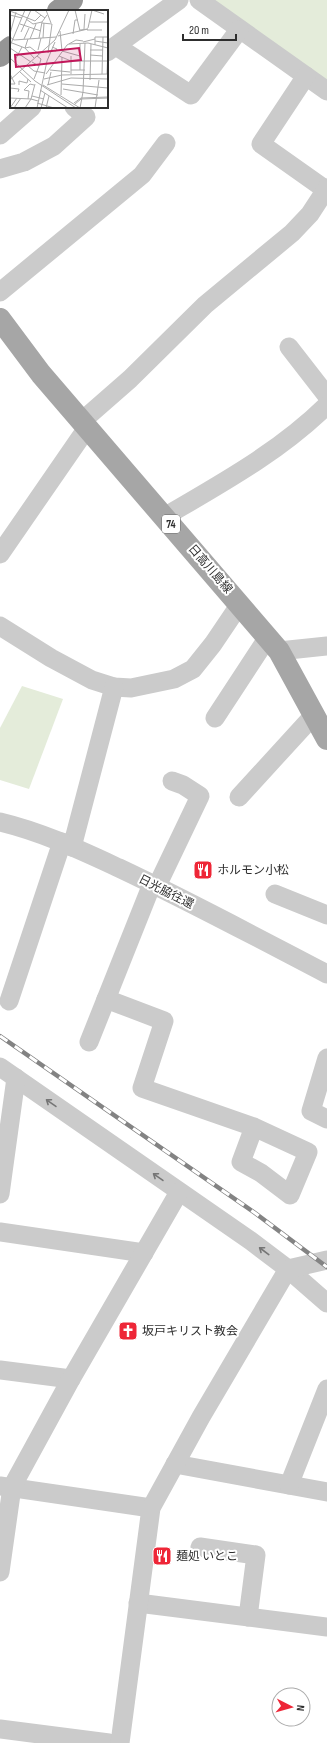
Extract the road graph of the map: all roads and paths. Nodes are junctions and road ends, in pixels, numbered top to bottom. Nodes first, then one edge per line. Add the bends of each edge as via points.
1 (72, 0) edge
2 (179, 0) edge
3 (199, 0) edge
4 (59, 10) edge
5 (239, 30) junction
6 (10, 48) edge
7 (111, 49) edge
8 (0, 56) edge
9 (306, 76) junction
10 (327, 91) edge
11 (31, 108) edge
12 (75, 108) edge
13 (0, 135) edge
14 (166, 143) dead end
15 (0, 169) edge
16 (326, 189) edge
17 (0, 292) edge
18 (0, 319) edge
19 (289, 347) dead end
20 (327, 396) edge
21 (327, 405) edge
22 (85, 425) junction
23 (164, 516) junction
24 (0, 554) edge
25 (240, 604) junction
26 (0, 626) edge
27 (274, 644) junction
28 (327, 646) edge
29 (114, 687) junction
30 (314, 715) junction
31 (215, 718) dead end
32 (327, 739) edge
33 (172, 781) dead end
34 (239, 797) dead end
35 (0, 822) edge
36 (67, 845) junction
37 (154, 885) junction
38 (275, 894) dead end
39 (327, 915) edge
40 (327, 974) edge
41 (106, 999) junction
42 (9, 1001) dead end
43 (89, 1042) dead end
44 (327, 1058) edge
45 (0, 1067) edge
46 (16, 1078) junction
47 (327, 1119) edge
48 (254, 1127) dead end
49 (179, 1192) junction
50 (0, 1194) edge
51 (0, 1232) edge
52 (144, 1253) junction
53 (327, 1260) edge
54 (288, 1269) junction
55 (327, 1302) edge
56 (0, 1370) edge
57 (71, 1379) junction
58 (327, 1389) edge
59 (175, 1464) junction
60 (289, 1485) junction
61 (6, 1487) edge
62 (327, 1492) edge
63 (151, 1508) junction
64 (200, 1546) dead end
65 (0, 1572) edge
66 (138, 1603) junction
67 (248, 1617) junction
68 (327, 1627) edge
69 (0, 1729) edge
70 (109, 1743) edge
71 (120, 1743) edge

1 - 4 highway
2 - 7 street
3 - 5 street
5 - 7 street via 192,95
5 - 9 street
6 - 8 highway
9 - 10 street
9 - 16 street via 261,144
11 - 13 street
12 - 15 street via 86,117 54,146 24,162
14 - 17 street via 142,175
16 - 22 street via 310,214 292,232 205,305
18 - 22 main road, 日高川島線 / 74
19 - 20 street
21 - 23 street via 302,429 261,460
22 - 23 main road, 日高川島線 / 74
22 - 24 street
23 - 25 main road, 日高川島線 / 74
25 - 27 main road, 日高川島線 / 74
25 - 29 street via 193,669 174,679 131,688
26 - 29 street via 92,680
27 - 28 street
27 - 30 main road, 日高川島線 / 74
27 - 31 street
29 - 36 street
30 - 32 main road, 日高川島線 / 74
30 - 34 street
33 - 37 street via 200,796
35 - 36 street, 日光脇往還
36 - 37 street, 日光脇往還
36 - 42 street
37 - 40 street, 日光脇往還
37 - 41 street
38 - 39 street
41 - 43 street
41 - 48 street via 164,1021 142,1088
44 - 47 street via 311,1111
45 - 46 street
49 -> 46 street
46 - 50 street
49 - 52 street
54 -> 49 street
51 - 52 street
52 - 57 street
53 - 54 street
54 - 55 street
54 - 59 street
56 - 57 street
57 - 61 street
58 - 60 street
59 - 60 street
59 - 63 street
60 - 62 street
61 - 63 street
61 - 65 street
63 - 66 street
64 - 67 street via 256,1555
66 - 67 street
66 - 71 street
67 - 68 street
69 - 70 street

